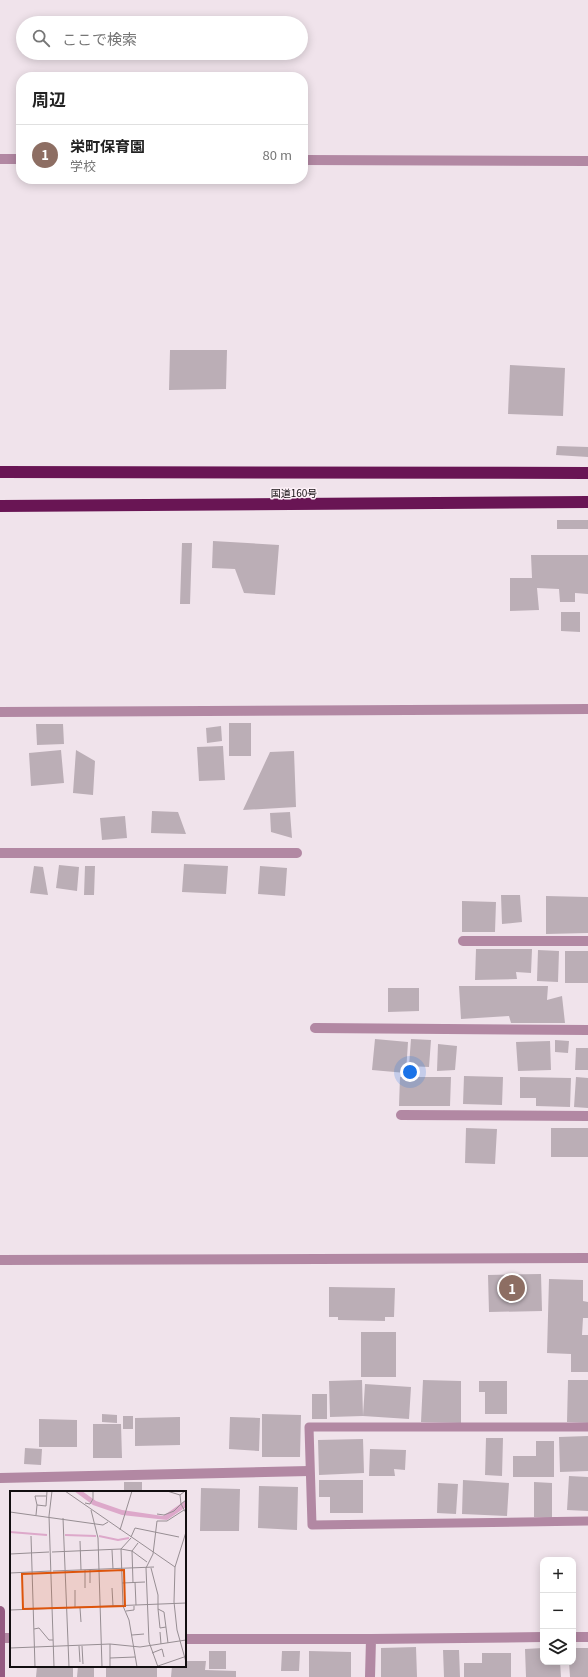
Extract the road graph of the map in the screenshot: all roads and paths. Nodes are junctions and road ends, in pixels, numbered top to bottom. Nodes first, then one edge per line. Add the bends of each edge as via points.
1 (0, 159) edge
2 (16, 159) edge
3 (308, 160) edge
4 (588, 161) edge
5 (0, 472) edge
6 (588, 473) edge
7 (588, 502) edge
8 (0, 506) edge
9 (588, 709) edge
10 (0, 712) edge
11 (0, 853) edge
12 (297, 853) dead end
13 (463, 941) dead end
14 (588, 941) edge
15 (315, 1028) dead end
16 (588, 1030) edge
17 (401, 1115) dead end
18 (588, 1116) edge
19 (588, 1258) edge
20 (0, 1260) edge
21 (588, 1427) edge
22 (309, 1471) junction
23 (0, 1478) edge
24 (588, 1521) edge
25 (0, 1611) edge
26 (576, 1637) edge
27 (588, 1637) edge
28 (0, 1638) edge
29 (186, 1638) edge
30 (540, 1638) edge
31 (371, 1639) junction
32 (0, 1677) edge
33 (370, 1677) edge

1 - 2 street
3 - 4 street
5 - 6 highway, 国道160号
7 - 8 highway, 国道160号
9 - 10 street
11 - 12 street
13 - 14 street
15 - 16 street
17 - 18 street
19 - 20 street
21 - 22 lane via 309,1427
22 - 23 street
22 - 24 lane via 312,1525
25 - 28 street
26 - 27 street
28 - 32 street
29 - 31 street
30 - 31 street
31 - 33 street

